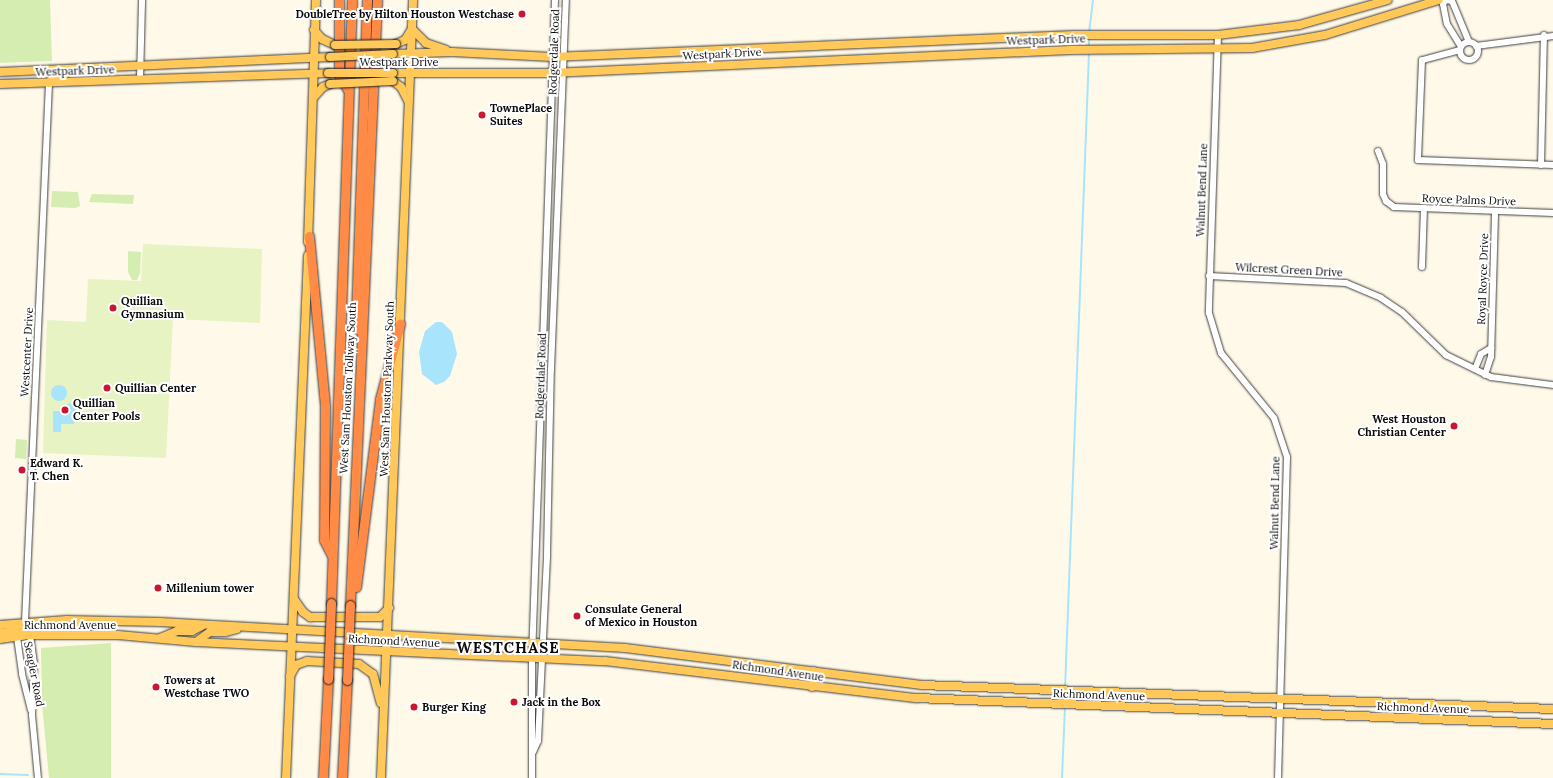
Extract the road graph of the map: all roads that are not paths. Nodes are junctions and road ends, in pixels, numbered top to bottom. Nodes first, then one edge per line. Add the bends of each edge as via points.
1 (142, 0) edge
2 (316, 0) edge
3 (339, 0) edge
4 (352, 0) edge
5 (367, 0) edge
6 (378, 0) edge
7 (413, 0) edge
8 (555, 0) edge
9 (566, 0) edge
10 (1388, 0) edge
11 (1439, 0) edge
12 (1447, 0) edge
13 (1368, 7) junction
14 (1373, 20) junction
15 (1299, 25) junction
16 (412, 29) junction
17 (314, 30) junction
18 (1218, 35) junction
19 (1544, 35) junction
20 (1553, 36) edge
21 (1302, 40) junction
22 (1469, 42) junction
23 (1476, 46) junction
24 (1460, 48) junction
25 (1218, 49) junction
26 (452, 52) junction
27 (411, 53) junction
28 (313, 57) junction
29 (552, 57) junction
30 (564, 57) junction
31 (140, 65) junction
32 (70, 69) junction
33 (26, 71) junction
34 (0, 72) edge
35 (563, 72) junction
36 (411, 73) junction
37 (552, 73) junction
38 (313, 74) junction
39 (393, 77) junction
40 (140, 79) junction
41 (49, 83) junction
42 (0, 84) edge
43 (348, 90) junction
44 (313, 98) junction
45 (409, 102) junction
46 (1378, 152) dead end
47 (1541, 165) junction
48 (1553, 165) edge
49 (548, 188) junction
50 (559, 189) junction
51 (1424, 208) junction
52 (1495, 211) junction
53 (1553, 213) edge
54 (309, 236) junction
55 (1422, 267) dead end
56 (545, 275) junction
57 (555, 275) junction
58 (1209, 276) junction
59 (400, 324) junction
60 (362, 339) junction
61 (1490, 348) junction
62 (542, 370) junction
63 (551, 370) junction
64 (1475, 370) junction
65 (1485, 374) junction
66 (1553, 385) edge
67 (539, 448) junction
68 (549, 448) junction
69 (536, 550) junction
70 (547, 554) junction
71 (333, 557) junction
72 (294, 599) junction
73 (352, 605) junction
74 (389, 608) junction
75 (84, 620) junction
76 (25, 622) junction
77 (0, 625) edge
78 (205, 625) junction
79 (243, 627) junction
80 (291, 630) junction
81 (0, 633) edge
82 (387, 634) junction
83 (30, 635) junction
84 (17, 637) junction
85 (160, 638) junction
86 (0, 639) edge
87 (196, 642) junction
88 (532, 643) junction
89 (543, 644) junction
90 (290, 647) junction
91 (625, 648) junction
92 (386, 652) junction
93 (532, 658) junction
94 (542, 658) junction
95 (719, 659) junction
96 (624, 662) junction
97 (814, 672) junction
98 (717, 673) junction
99 (290, 677) junction
100 (922, 685) junction
101 (812, 687) junction
102 (1001, 687) junction
103 (1188, 695) junction
104 (917, 698) junction
105 (1281, 698) junction
106 (1001, 702) junction
107 (1389, 703) junction
108 (1496, 707) junction
109 (382, 708) junction
110 (1187, 710) junction
111 (1553, 710) edge
112 (1280, 713) junction
113 (32, 715) junction
114 (1389, 718) junction
115 (1496, 721) junction
116 (1553, 724) edge
117 (533, 752) junction
118 (38, 778) edge
119 (286, 778) edge
120 (324, 778) edge
121 (342, 778) edge
122 (381, 778) edge
123 (532, 778) edge
124 (1278, 778) edge

1 - 31 street
2 - 17 main road
3 - 43 highway via 339,75
4 - 43 highway, West Sam Houston Tollway South
5 - 60 highway via 356,316
6 - 60 highway, West Sam Houston Tollway South
7 - 16 main road, West Sam Houston Parkway South
8 - 29 street, Rodgerdale Road
9 - 30 street, Rodgerdale Road
10 - 13 main road, Westpark Drive
11 - 14 main road, Westpark Drive
12 - 22 street via 1452,1
12 - 24 street via 1443,4 1447,24
13 - 14 main road
13 - 15 main road, Westpark Drive
14 - 21 main road, Westpark Drive
15 - 18 main road, Westpark Drive
15 - 21 main road
16 - 17 main road, bridge via 405,40 396,44 335,45 322,39
16 - 26 main road via 426,43
16 - 27 main road, West Sam Houston Parkway South
17 - 28 main road
18 - 25 street, Walnut Bend Lane
18 - 30 main road, Westpark Drive via 1075,35
19 - 20 street
19 - 23 street
19 - 47 street
21 - 25 main road, Westpark Drive via 1252,48
22 - 23 street
22 - 24 street
23 - 24 street via 1477,54 1470,60 1462,57
24 - 47 street via 1422,60 1418,160
25 - 35 main road, Westpark Drive via 1070,50
25 - 58 street, Walnut Bend Lane
26 - 27 main road, Westpark Drive
26 - 29 main road, Westpark Drive
27 - 28 main road, Westpark Drive, bridge
27 - 36 main road, West Sam Houston Parkway South
28 - 31 main road, Westpark Drive
28 - 38 main road
29 - 30 main road, Westpark Drive
29 - 37 street, Rodgerdale Road
30 - 35 street, Rodgerdale Road
31 - 32 main road, Westpark Drive
31 - 40 street
32 - 33 main road, Westpark Drive
32 - 41 main road via 64,75 54,77
33 - 34 main road, Westpark Drive
33 - 41 main road
35 - 37 main road, Westpark Drive
35 - 50 street, Rodgerdale Road
36 - 37 main road, Westpark Drive
36 - 39 main road, Westpark Drive
36 - 45 main road, West Sam Houston Parkway South
37 - 49 street, Rodgerdale Road
38 - 39 main road, Westpark Drive, bridge
38 - 40 main road, Westpark Drive
38 - 44 main road
39 - 44 main road, bridge via 330,84 323,87
39 - 45 main road
40 - 41 main road, Westpark Drive
41 - 42 main road, Westpark Drive
41 - 76 street, Westcenter Drive
43 - 71 highway, West Sam Houston Tollway South
44 - 54 main road
45 - 59 main road, West Sam Houston Parkway South
46 - 51 street, Royce Palms Drive via 1383,164 1383,194 1386,201 1394,207
47 - 48 street
49 - 50 street
49 - 56 street, Rodgerdale Road
50 - 57 street, Rodgerdale Road
51 - 52 street, Royce Palms Drive
51 - 55 street
52 - 53 street, Royce Palms Drive
52 - 61 street, Royal Royce Drive
54 - 71 highway via 325,406 324,540
54 - 72 main road
56 - 57 street
56 - 62 street, Rodgerdale Road
57 - 63 street, Rodgerdale Road
58 - 64 street, Wilcrest Green Drive via 1346,283 1381,298 1402,312 1446,355
58 - 105 street, Walnut Bend Lane via 1209,313 1222,353 1274,418 1287,457
59 - 73 highway via 380,399
59 - 74 main road, West Sam Houston Parkway South
60 - 73 highway, West Sam Houston Tollway South
61 - 64 street via 1480,354
61 - 65 street, Royal Royce Drive via 1491,357
62 - 63 street
62 - 67 street, Rodgerdale Road
63 - 68 street, Rodgerdale Road
64 - 65 street, Wilcrest Green Drive
65 - 66 street, Wilcrest Green Drive via 1491,377
67 - 68 street
67 - 69 street, Rodgerdale Road
68 - 70 street, Rodgerdale Road
69 - 70 street
69 - 88 street, Rodgerdale Road
70 - 89 street, Rodgerdale Road
71 - 120 highway, West Sam Houston Tollway South, bridge
72 - 74 main road via 310,617 380,617
72 - 80 main road
73 - 121 highway, bridge
74 - 82 main road, West Sam Houston Parkway South
75 - 76 main road, Richmond Avenue
75 - 78 main road, Richmond Avenue
75 - 84 main road via 70,626 34,628
76 - 77 main road, Richmond Avenue
76 - 81 main road via 17,631
78 - 79 main road, Richmond Avenue
78 - 85 main road
79 - 80 main road, Richmond Avenue
79 - 87 main road via 225,632 210,632
80 - 82 main road, Richmond Avenue
80 - 90 main road
82 - 88 main road, Richmond Avenue
82 - 92 main road, West Sam Houston Parkway South
83 - 84 main road, Richmond Avenue
83 - 85 main road, Richmond Avenue
83 - 113 street, Seagler Road via 35,679
84 - 86 main road, Richmond Avenue
84 - 113 street, Seagler Road via 22,674
85 - 87 main road, Richmond Avenue
87 - 90 main road, Richmond Avenue
88 - 89 main road, Richmond Avenue
88 - 93 street, Rodgerdale Road
89 - 91 main road, Richmond Avenue
89 - 94 street, Rodgerdale Road
90 - 92 main road, Richmond Avenue
90 - 99 main road
91 - 95 main road, Richmond Avenue
91 - 96 main road
92 - 93 main road, Richmond Avenue
92 - 109 main road, West Sam Houston Parkway South
93 - 94 main road, Richmond Avenue
93 - 117 street, Rodgerdale Road
94 - 96 main road, Richmond Avenue
94 - 117 street, Rodgerdale Road via 538,741
95 - 97 main road, Richmond Avenue
95 - 98 main road
96 - 98 main road, Richmond Avenue
97 - 100 main road, Richmond Avenue
97 - 101 main road
98 - 101 main road, Richmond Avenue
99 - 109 main road via 296,665 307,661 360,664 373,674
99 - 119 main road
100 - 102 main road, Richmond Avenue
100 - 104 main road
101 - 104 main road, Richmond Avenue
102 - 103 main road, Richmond Avenue
102 - 106 main road
103 - 105 main road, Richmond Avenue
103 - 110 main road
104 - 106 main road, Richmond Avenue
105 - 107 main road, Richmond Avenue
105 - 112 street, Walnut Bend Lane
106 - 110 main road, Richmond Avenue
107 - 108 main road, Richmond Avenue
107 - 114 main road
108 - 111 main road, Richmond Avenue
108 - 115 main road
109 - 122 main road, West Sam Houston Parkway South
110 - 112 main road, Richmond Avenue
112 - 114 main road, Richmond Avenue
112 - 124 street, Walnut Bend Lane
113 - 118 street, Seagler Road
114 - 115 main road, Richmond Avenue
115 - 116 main road, Richmond Avenue
117 - 123 street, Rodgerdale Road

